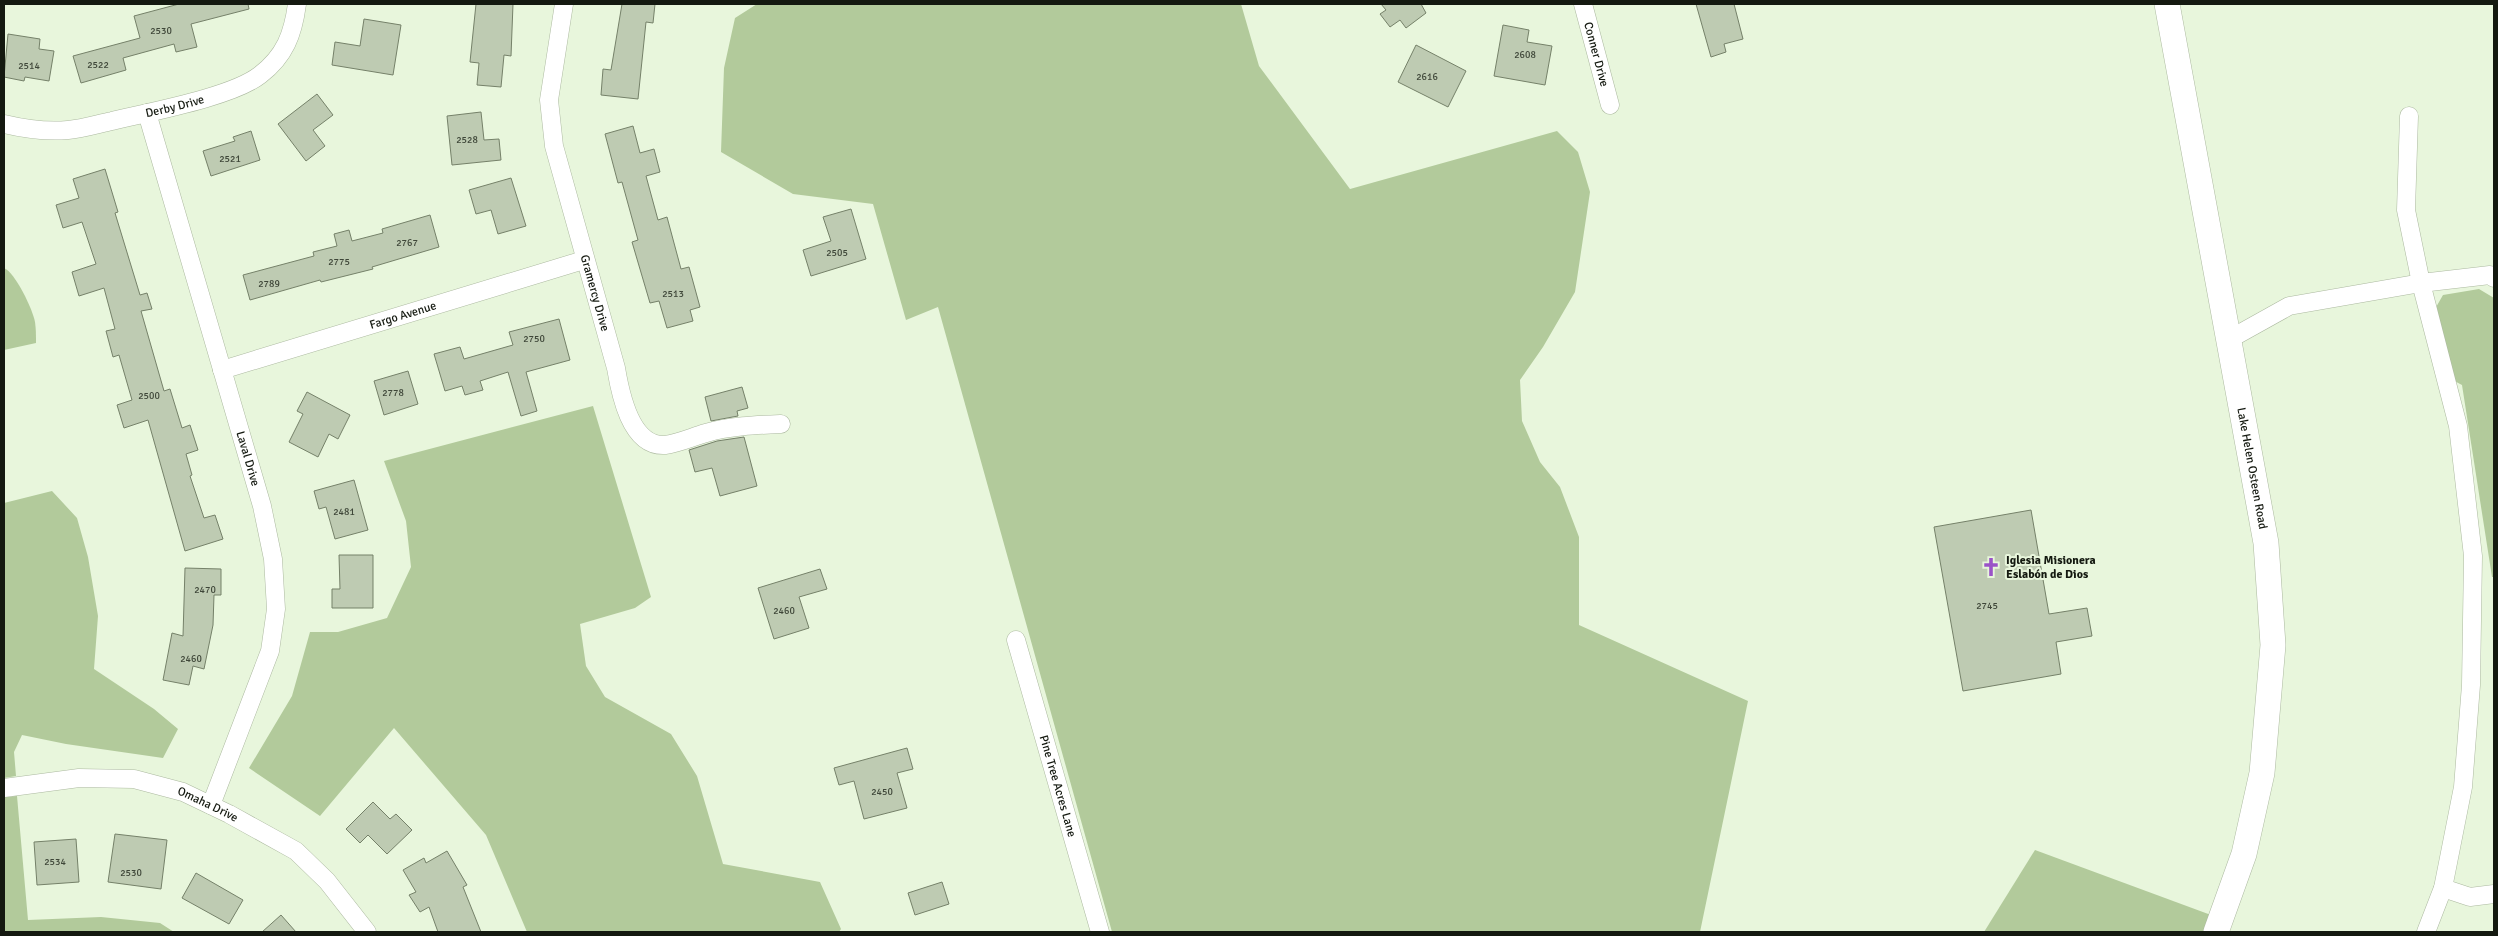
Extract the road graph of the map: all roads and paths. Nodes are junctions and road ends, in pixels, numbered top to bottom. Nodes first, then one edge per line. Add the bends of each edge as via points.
1 (297, 4) edge
2 (564, 4) edge
3 (1583, 4) edge
4 (2167, 4) edge
5 (1610, 105) dead end
6 (147, 113) junction
7 (2409, 116) dead end
8 (4, 124) edge
9 (584, 260) junction
10 (2494, 278) edge
11 (2421, 283) junction
12 (2228, 340) junction
13 (222, 370) junction
14 (781, 424) dead end
15 (1016, 640) dead end
16 (4, 788) edge
17 (211, 806) junction
18 (2443, 888) junction
19 (2494, 894) edge
20 (367, 932) edge
21 (1100, 932) edge
22 (2216, 932) edge
23 (2426, 932) edge

1 - 6 street, Derby Drive via 293,31 281,54 260,75 238,88
2 - 9 street, Gramercy Drive via 549,100 554,146
3 - 5 street, Conner Drive
4 - 12 street, Lake Helen Osteen Road
6 - 8 street, Derby Drive via 69,130 30,130
6 - 13 street, Laval Drive
7 - 11 street via 2406,210
9 - 13 street, Fargo Avenue
9 - 14 street, Gramercy Drive via 616,368 622,402 633,425 646,439 663,445 743,426
10 - 11 street via 2490,275
11 - 12 street via 2288,306
11 - 18 street via 2458,426 2473,556 2471,685 2463,787
12 - 22 street, Lake Helen Osteen Road via 2266,543 2272,644 2262,772 2244,854
13 - 17 street, Laval Drive via 262,506 273,559 276,610 270,651
15 - 21 street, Pine Tree Acres Lane
16 - 17 street, Omaha Drive via 78,778 134,779 183,792
17 - 20 street, Omaha Drive via 296,851 327,881
18 - 19 street via 2470,897
18 - 23 street

